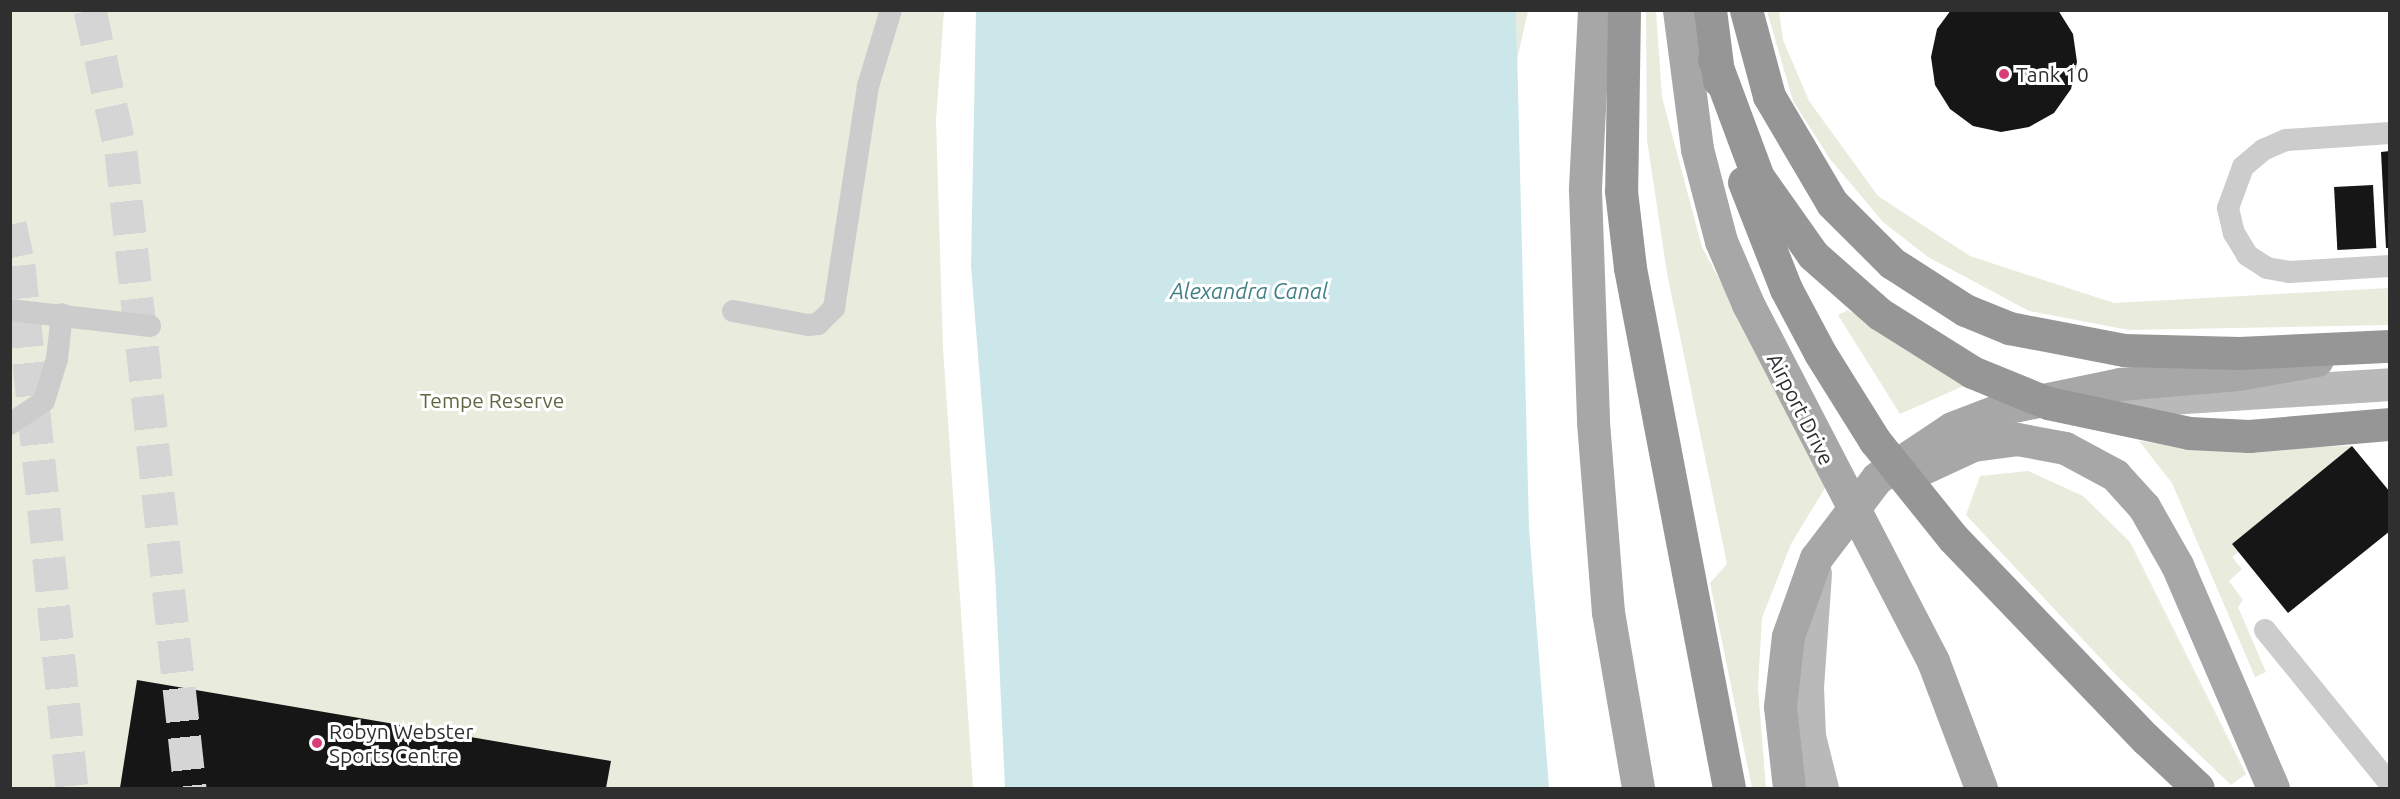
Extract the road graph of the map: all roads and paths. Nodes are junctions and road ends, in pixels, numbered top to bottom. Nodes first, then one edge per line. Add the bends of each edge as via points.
1 (891, 10) edge
2 (1594, 10) edge
3 (1624, 10) edge
4 (1679, 10) edge
5 (1710, 10) edge
6 (1746, 10) edge
7 (1714, 59) junction
8 (2390, 133) edge
9 (2390, 266) edge
10 (10, 310) edge
11 (733, 311) dead end
12 (62, 314) junction
13 (150, 326) dead end
14 (2390, 347) edge
15 (2390, 384) edge
16 (2004, 408) junction
17 (10, 424) edge
18 (2390, 424) edge
19 (1824, 547) junction
20 (2265, 630) dead end
21 (1710, 692) junction
22 (2390, 784) edge
23 (1638, 789) edge
24 (1722, 789) edge
25 (1729, 789) edge
26 (1789, 789) edge
27 (1822, 789) edge
28 (1981, 789) edge
29 (2198, 789) edge
30 (2273, 789) edge

1 - 11 lane via 868,86 834,308 818,324 808,325
2 - 23 main road via 1585,190 1593,422 1608,612
3 - 21 highway via 1621,191 1630,268
4 - 28 main road, Airport Drive, bridge via 1697,149 1721,241 1748,304 1933,661
5 - 7 highway
6 - 14 highway via 1769,96 1821,186 1892,263 1965,310 2009,328 2124,350 2239,353
7 - 18 highway, bridge via 1758,177 1813,255 1880,314 1972,372 2048,404 2189,433 2249,436
7 - 29 highway, bridge via 1736,156 1786,289 1875,441 2013,606
8 - 9 lane via 2286,140 2263,150 2243,167 2228,208 2247,255 2267,267 2289,272
10 - 12 lane
12 - 13 lane
12 - 17 lane via 57,359 44,401
14 - 16 main road via 2238,374 2120,384
15 - 16 street
16 - 19 main road via 1952,428 1901,459 1856,500
19 - 26 main road via 1790,626 1782,673 1781,737
19 - 27 street via 1807,687 1809,736
19 - 30 main road via 1902,480 1973,445 2025,440 2086,456 2131,490 2160,533
20 - 22 lane
21 - 24 highway
21 - 25 highway

